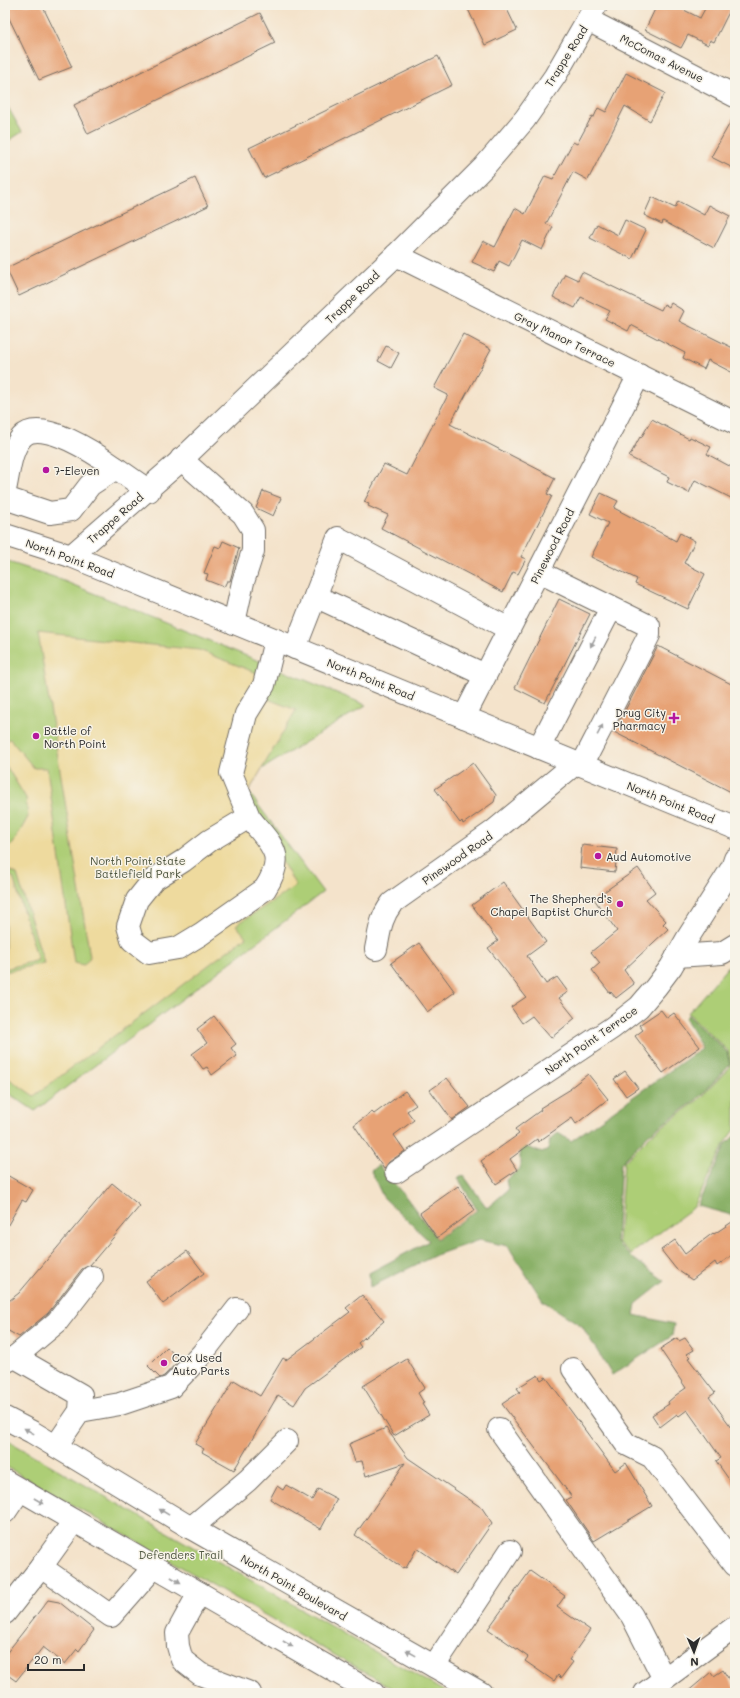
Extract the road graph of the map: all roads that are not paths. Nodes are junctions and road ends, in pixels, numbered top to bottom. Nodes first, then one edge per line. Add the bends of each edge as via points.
1 (592, 13) edge
2 (735, 96) edge
3 (396, 255) junction
4 (640, 375) junction
5 (735, 423) edge
6 (181, 460) junction
7 (116, 468) junction
8 (5, 490) edge
9 (148, 490) junction
10 (5, 498) edge
11 (5, 535) edge
12 (71, 556) junction
13 (539, 572) junction
14 (315, 596) junction
15 (611, 608) junction
16 (234, 623) junction
17 (509, 629) junction
18 (285, 644) junction
19 (485, 675) junction
20 (464, 716) junction
21 (539, 748) junction
22 (579, 764) junction
23 (249, 817) junction
24 (735, 828) edge
25 (735, 859) edge
26 (735, 945) edge
27 (376, 949) dead end
28 (676, 956) junction
29 (396, 1172) dead end
30 (92, 1277) dead end
31 (237, 1308) dead end
32 (10, 1360) edge
33 (573, 1369) dead end
34 (80, 1411) junction
35 (5, 1418) edge
36 (499, 1429) dead end
37 (287, 1441) dead end
38 (56, 1446) junction
39 (12, 1485) edge
40 (5, 1512) edge
41 (74, 1521) junction
42 (191, 1528) junction
43 (510, 1551) dead end
44 (735, 1565) edge
45 (41, 1567) junction
46 (154, 1567) junction
47 (199, 1593) junction
48 (5, 1613) edge
49 (735, 1627) edge
50 (434, 1666) junction
51 (664, 1679) junction
52 (250, 1693) edge
53 (373, 1693) edge
54 (481, 1693) edge
55 (645, 1693) edge

1 - 2 street, McComas Avenue
1 - 3 street, Trappe Road via 555,76 525,119 484,167
3 - 4 street, Gray Manor Terrace
3 - 6 street, Trappe Road
4 - 5 street, Gray Manor Terrace
4 - 13 street, Pinewood Road
6 - 9 street, Trappe Road
6 - 16 street via 242,514 253,530 253,551
7 - 8 street via 64,437 44,432 29,432 22,437 15,449
7 - 9 street
7 - 10 street via 90,485 71,510 50,513
9 - 12 street, Trappe Road
11 - 12 street, North Point Road
12 - 16 street, North Point Road
13 - 15 street
13 - 17 street, Pinewood Road
14 - 17 street via 338,538
14 - 18 street
14 - 19 street
15 -> 21 street
22 -> 15 street via 649,634 649,626
16 - 18 street, North Point Road
17 - 19 street, Pinewood Road
18 - 20 street, North Point Road
18 - 23 street via 246,714 231,773
19 - 20 street, Pinewood Road
20 - 21 street, North Point Road
21 - 22 street, North Point Road
22 - 24 street, North Point Road
22 - 27 street, Pinewood Road via 494,831 392,903 381,922
23 - 23 street via 153,880 137,900 132,914 128,926 132,940 149,953 178,948 265,889 277,864 275,850
25 - 28 street, North Point Terrace
26 - 28 street via 722,953
28 - 29 street, North Point Terrace via 656,987 639,1007 612,1028
30 - 32 street via 57,1322
31 - 34 street via 202,1354 171,1387 120,1404
32 - 34 street via 81,1395
33 - 44 street via 626,1444 652,1457
34 - 38 street
38 -> 35 street, North Point Boulevard
36 - 51 street via 632,1616
37 - 42 street via 248,1480
42 -> 38 street, North Point Boulevard
39 - 40 street
39 -> 41 street
41 - 45 street
41 - 46 street
50 -> 42 street, North Point Boulevard
43 - 50 street
45 - 46 street via 111,1616
45 - 48 street
46 -> 47 street
47 - 52 street via 177,1633 182,1660 200,1674
47 -> 53 street
49 - 51 street
50 - 54 street, North Point Boulevard
51 - 55 street

